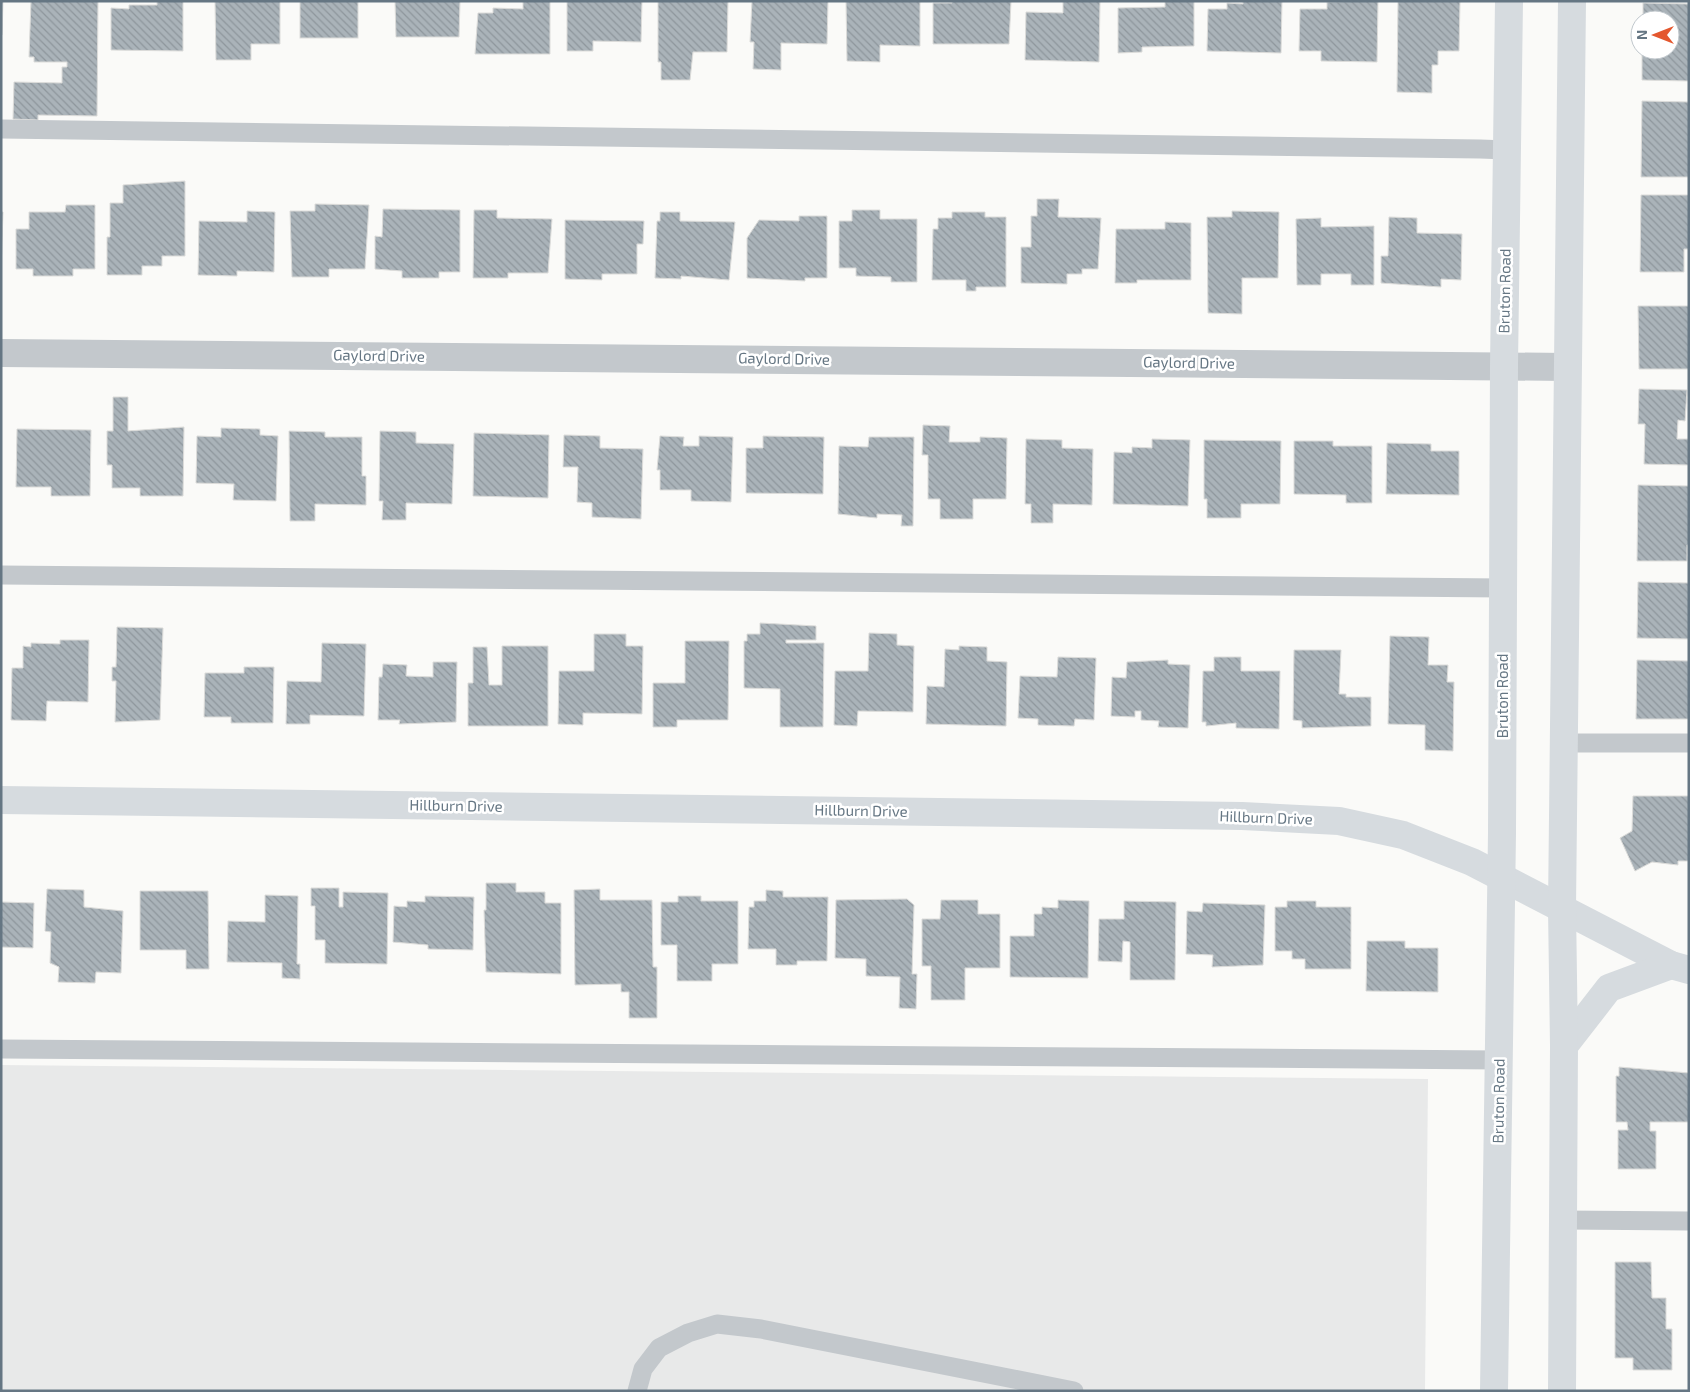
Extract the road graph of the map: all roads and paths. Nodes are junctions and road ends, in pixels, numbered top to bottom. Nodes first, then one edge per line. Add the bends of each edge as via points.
1 (1509, 1) edge
2 (1572, 1) edge
3 (1, 129) edge
4 (1508, 150) junction
5 (1, 352) edge
6 (1504, 366) junction
7 (1567, 367) junction
8 (1, 575) edge
9 (1504, 588) junction
10 (1564, 743) junction
11 (1689, 743) edge
12 (1, 800) edge
13 (1501, 878) junction
14 (1562, 908) junction
15 (1680, 968) edge
16 (1564, 1046) junction
17 (1, 1049) edge
18 (1500, 1060) junction
19 (1563, 1220) junction
20 (1689, 1221) edge
21 (637, 1391) edge
22 (1074, 1391) edge
23 (1494, 1391) edge
24 (1562, 1391) edge

1 - 4 main road, Bruton Road
2 - 7 main road
3 - 4 lane
4 - 6 main road, Bruton Road
5 - 6 street, Gaylord Drive
6 - 7 street, Gaylord Drive
6 - 9 main road, Bruton Road
7 - 10 main road
8 - 9 lane
9 - 13 main road, Bruton Road
10 - 11 lane
10 - 14 main road
12 - 13 main road, Hillburn Drive via 1242,816 1340,821 1403,835 1472,862
13 - 14 main road, Hillburn Drive
13 - 18 main road, Bruton Road
14 - 15 main road, Hillburn Drive
14 - 16 main road
15 - 16 main road via 1609,988
16 - 19 main road
17 - 18 lane
18 - 23 main road, Bruton Road
19 - 20 lane
19 - 24 main road
21 - 22 lane via 643,1369 659,1348 688,1333 717,1324 761,1329

